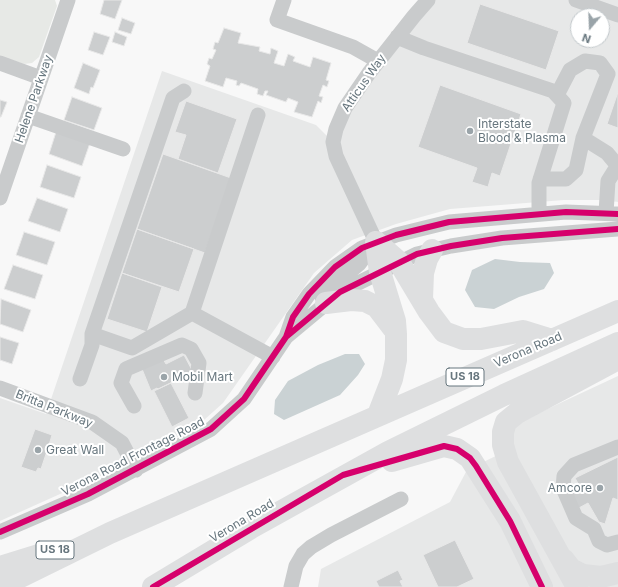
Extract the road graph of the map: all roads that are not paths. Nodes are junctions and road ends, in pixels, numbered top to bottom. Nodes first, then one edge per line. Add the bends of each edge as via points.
1 (68, 0) edge
2 (284, 0) edge
3 (428, 0) edge
4 (576, 0) edge
5 (618, 15) edge
6 (397, 37) junction
7 (378, 61) junction
8 (0, 63) edge
9 (41, 78) junction
10 (184, 91) dead end
11 (557, 96) junction
12 (258, 115) dead end
13 (28, 116) junction
14 (583, 138) junction
15 (123, 149) dead end
16 (617, 165) edge
17 (540, 179) junction
18 (0, 198) edge
19 (612, 213) edge
20 (539, 214) junction
21 (618, 229) edge
22 (376, 242) junction
23 (432, 250) junction
24 (399, 262) junction
25 (380, 272) junction
26 (422, 299) junction
27 (318, 310) junction
28 (618, 311) edge
29 (192, 313) junction
30 (92, 334) junction
31 (396, 334) junction
32 (286, 337) junction
33 (552, 340) junction
34 (618, 343) edge
35 (273, 357) junction
36 (618, 359) edge
37 (80, 379) dead end
38 (0, 388) edge
39 (195, 393) dead end
40 (134, 406) dead end
41 (378, 415) junction
42 (618, 448) edge
43 (136, 470) junction
44 (343, 476) junction
45 (401, 499) dead end
46 (0, 532) edge
47 (110, 533) junction
48 (618, 542) edge
49 (557, 551) junction
50 (0, 567) edge
51 (618, 573) edge
52 (0, 587) edge
53 (154, 587) edge
54 (291, 587) edge
55 (542, 587) edge
56 (577, 587) edge

1 - 9 street, Helene Parkway
2 - 7 street via 277,20 353,47
3 - 6 street, Atticus Way
4 - 5 street
6 - 7 street, Atticus Way
6 - 11 street via 553,92
7 - 22 street, Atticus Way via 345,108 333,142 341,167
8 - 9 street
9 - 13 street, Helene Parkway
10 - 30 street via 172,98
11 - 14 street via 570,70 585,62 600,63 608,74
11 - 17 street via 564,103
12 - 29 street
13 - 15 street
13 - 18 street, Helene Parkway
14 - 16 street via 606,153
14 - 17 street via 576,170 566,179
16 - 19 street via 608,181
17 - 20 street
19 - 20 street, Verona Road Frontage Road
20 - 22 street, Verona Road Frontage Road via 449,222
21 - 23 street, Verona Road Frontage Road via 502,238
22 - 24 highway
22 - 25 highway
22 - 27 street via 360,264 327,291
22 - 32 street, Verona Road Frontage Road via 346,258 322,278 298,308
23 - 24 street, Verona Road Frontage Road
23 - 26 highway via 423,273
24 - 25 street, Verona Road Frontage Road
24 - 26 highway
25 - 27 street, Verona Road Frontage Road via 340,292
25 - 31 highway via 395,321
26 - 33 highway via 428,312 444,332 462,339 481,339 523,331
27 - 31 highway via 351,300 364,301 377,307
27 - 32 street, Verona Road Frontage Road
28 - 33 highway, Verona Road / US 18
29 - 30 street via 132,348
29 - 35 street
30 - 37 street via 92,345
31 - 41 highway via 396,360 392,379
32 - 35 street, Verona Road Frontage Road
33 - 41 highway, Verona Road / US 18
34 - 44 highway, Verona Road / US 18 via 504,394
35 - 43 street, Verona Road Frontage Road via 244,399 211,430
36 - 49 highway via 517,413 508,420 504,428 503,445 508,462
38 - 43 street, Britta Parkway via 92,422 122,444
39 - 40 street via 199,363 191,349 182,345 126,369 121,383
41 - 47 highway, Verona Road / US 18
42 - 48 street via 574,465 564,476 563,488 576,518 594,529 599,541 607,545
43 - 46 street, Verona Road Frontage Road
44 - 53 highway, Verona Road / US 18
44 - 55 highway via 444,446 457,449 470,458 480,471 510,521
45 - 54 street via 331,534 311,547 296,566
47 - 50 highway, US 18
47 - 52 highway, Verona Road
49 - 51 highway via 571,569 583,575 601,577
49 - 56 highway

